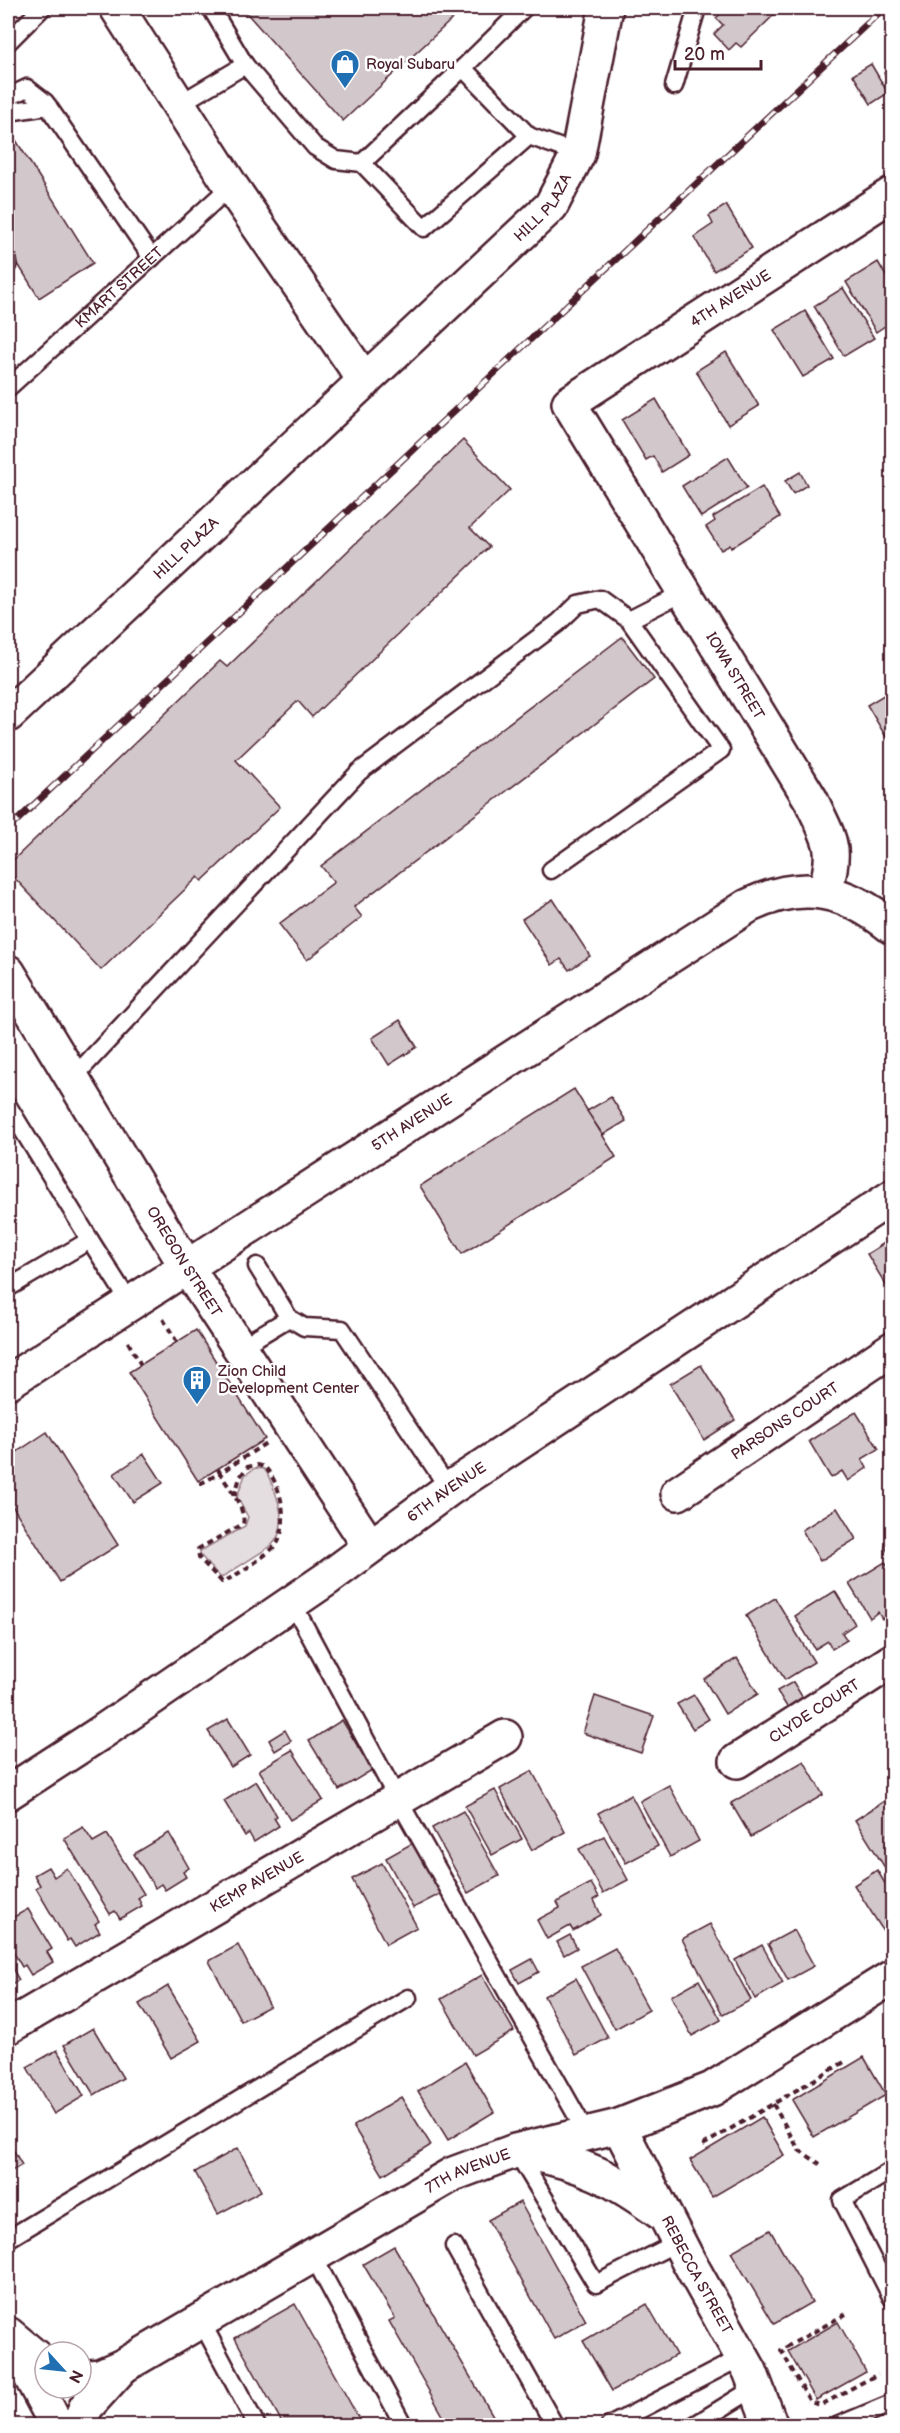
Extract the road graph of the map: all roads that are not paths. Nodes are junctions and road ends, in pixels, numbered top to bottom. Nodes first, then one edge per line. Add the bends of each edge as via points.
1 (42, 8) edge
2 (117, 8) edge
3 (211, 8) edge
4 (524, 8) edge
5 (606, 8) edge
6 (697, 8) edge
7 (8, 42) edge
8 (245, 65) junction
9 (463, 68) junction
10 (674, 86) dead end
11 (8, 97) edge
12 (179, 104) junction
13 (48, 106) junction
14 (8, 112) edge
15 (529, 136) junction
16 (578, 154) junction
17 (362, 163) junction
18 (231, 186) junction
19 (892, 194) edge
20 (152, 258) junction
21 (365, 381) junction
22 (9, 383) edge
23 (569, 403) joint
24 (684, 592) junction
25 (629, 620) junction
26 (8, 715) edge
27 (551, 870) dead end
28 (825, 891) junction
29 (892, 927) edge
30 (8, 972) edge
31 (72, 1079) junction
32 (8, 1106) edge
33 (892, 1197) edge
34 (90, 1240) junction
35 (186, 1266) junction
36 (257, 1266) dead end
37 (8, 1288) edge
38 (130, 1303) junction
39 (289, 1318) junction
40 (239, 1348) junction
41 (892, 1349) edge
42 (8, 1382) edge
43 (449, 1489) junction
44 (678, 1492) dead end
45 (369, 1545) junction
46 (292, 1602) junction
47 (892, 1661) edge
48 (505, 1737) dead end
49 (737, 1761) dead end
50 (8, 1793) edge
51 (399, 1799) junction
52 (892, 1977) edge
53 (408, 1998) dead end
54 (8, 2027) edge
55 (619, 2126) junction
56 (587, 2134) junction
57 (515, 2151) junction
58 (892, 2170) edge
59 (672, 2229) junction
60 (8, 2239) edge
61 (454, 2246) dead end
62 (313, 2256) junction
63 (892, 2298) edge
64 (201, 2321) junction
65 (8, 2336) edge
66 (33, 2356) edge
67 (742, 2357) junction
68 (123, 2366) junction
69 (93, 2377) edge
70 (756, 2387) junction
71 (892, 2403) edge
72 (710, 2421) edge
73 (57, 2426) edge
74 (78, 2426) edge
75 (257, 2426) edge
76 (404, 2426) edge
77 (555, 2426) edge
78 (609, 2426) edge
79 (693, 2426) edge
80 (771, 2426) edge
81 (837, 2426) edge

1 - 7 lane
2 - 12 street
3 - 8 lane
4 - 9 lane
5 - 16 street, HILL PLAZA
6 - 10 lane
8 - 12 lane
8 - 17 lane via 315,147 336,160
9 - 15 lane
9 - 17 lane
11 - 13 lane via 27,88
12 - 18 street
13 - 14 lane
13 - 20 lane
15 - 16 lane
15 - 17 lane via 424,228
16 - 21 street, HILL PLAZA via 551,206
18 - 20 lane, KMART STREET
18 - 21 street
19 - 23 street, 4TH AVENUE
20 - 22 lane, KMART STREET
21 - 26 street, HILL PLAZA
23 - 24 street, IOWA STREET
24 - 25 lane
24 - 28 street, IOWA STREET via 811,800 831,844 833,862
25 - 27 lane via 721,750
25 - 31 lane via 600,599 578,604 359,772
28 - 29 street via 870,909
28 - 35 street, 5TH AVENUE via 792,890 748,906
30 - 31 street, OREGON STREET
31 - 35 street, OREGON STREET
32 - 34 lane
33 - 43 street, 6TH AVENUE
34 - 37 lane
34 - 38 lane
35 - 38 street, 5TH AVENUE
35 - 40 street, OREGON STREET
36 - 39 lane
38 - 42 street, 5TH AVENUE
39 - 40 lane
39 - 43 lane via 304,1327 342,1329
40 - 45 street, OREGON STREET
41 - 44 street, PARSONS COURT
43 - 45 street, 6TH AVENUE
45 - 46 street, 6TH AVENUE
46 - 50 street, 6TH AVENUE
46 - 51 lane
47 - 49 street, CLYDE COURT
48 - 51 street, KEMP AVENUE
51 - 54 street, KEMP AVENUE
51 - 56 lane
52 - 55 street, 7TH AVENUE via 712,2089
53 - 60 lane
55 - 56 street, 7TH AVENUE
55 - 59 street, REBECCA STREET
56 - 57 street, 7TH AVENUE
57 - 59 street via 582,2165 611,2179
57 - 59 lane via 596,2284
57 - 62 street, 7TH AVENUE via 453,2174
58 - 63 lane via 842,2200
59 - 67 street, REBECCA STREET
61 - 77 lane
62 - 64 street, 7TH AVENUE
62 - 76 lane
64 - 68 street, 7TH AVENUE
64 - 75 lane
65 - 66 street
65 - 73 street
67 - 70 street, REBECCA STREET
67 - 78 lane
68 - 69 street
68 - 74 street, 7TH AVENUE via 86,2407
70 - 72 lane
70 - 80 street, REBECCA STREET
71 - 81 lane
72 - 79 lane

